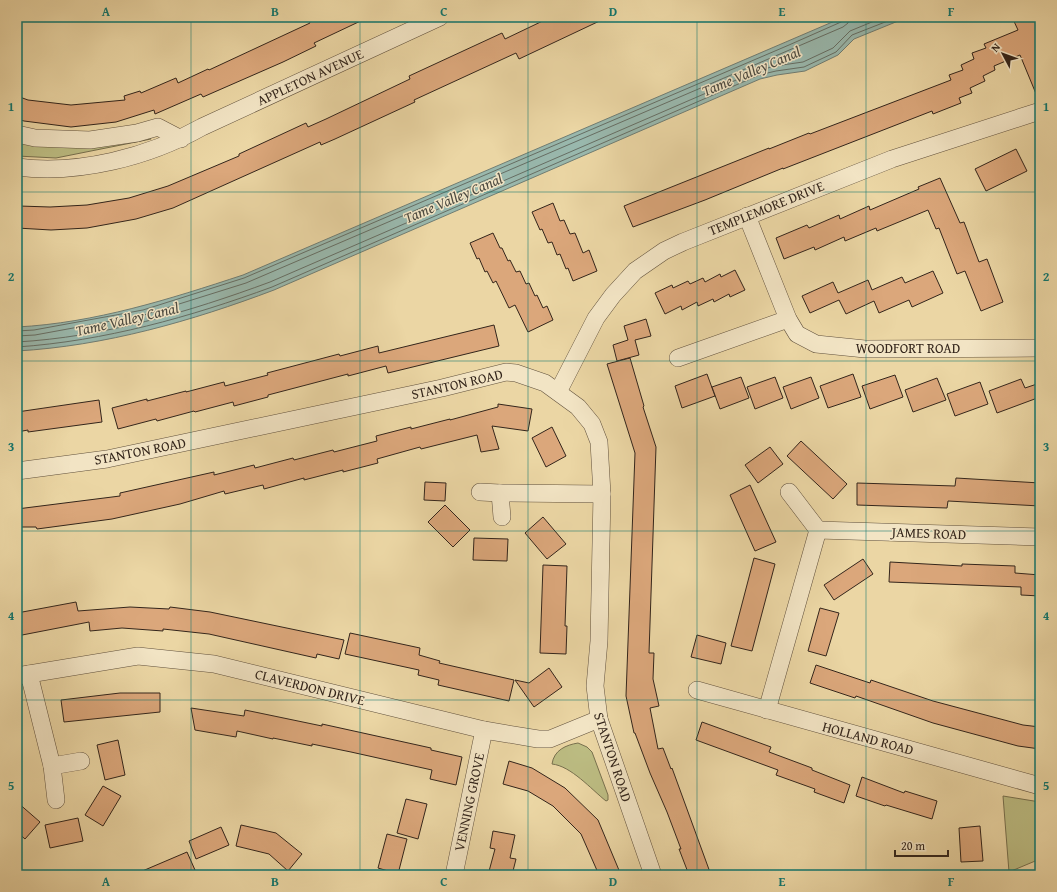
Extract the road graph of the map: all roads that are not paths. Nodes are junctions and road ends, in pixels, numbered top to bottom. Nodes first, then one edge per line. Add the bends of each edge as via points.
1 (440, 17) edge
2 (1040, 110) edge
3 (17, 134) edge
4 (181, 139) junction
5 (17, 167) edge
6 (747, 216) junction
7 (788, 319) junction
8 (1040, 348) edge
9 (678, 358) dead end
10 (558, 392) junction
11 (17, 471) edge
12 (480, 492) dead end
13 (789, 492) dead end
14 (500, 493) junction
15 (602, 494) junction
16 (502, 517) dead end
17 (818, 530) junction
18 (1040, 537) edge
19 (23, 675) edge
20 (697, 690) dead end
21 (767, 710) junction
22 (599, 719) junction
23 (484, 730) junction
24 (81, 761) dead end
25 (52, 766) junction
26 (1040, 786) edge
27 (56, 800) dead end
28 (454, 875) edge
29 (653, 875) edge

1 - 4 street, APPLETON AVENUE
2 - 6 street, TEMPLEMORE DRIVE via 892,159
3 - 4 street via 35,138 90,140 158,127
4 - 5 street, APPLETON AVENUE via 130,157 74,168
6 - 7 street, WOODFORT ROAD
6 - 10 street, TEMPLEMORE DRIVE via 664,251 635,271 596,318
7 - 8 street, WOODFORT ROAD via 797,334 816,344 865,349
7 - 9 street
10 - 11 street, STANTON ROAD via 532,378 506,372 434,390 107,459
10 - 15 street, STANTON ROAD via 578,407 592,424 599,442
12 - 14 street
13 - 17 street
14 - 15 street
14 - 16 street
15 - 22 street, STANTON ROAD via 599,641 595,686
17 - 18 street, JAMES ROAD
17 - 21 street
19 - 23 street, CLAVERDON DRIVE via 138,656 214,664
19 - 25 street
20 - 21 street, HOLLAND ROAD
21 - 26 street, HOLLAND ROAD
22 - 23 street, CLAVERDON DRIVE via 550,739
22 - 29 street, STANTON ROAD
23 - 28 street, VENNING GROVE
24 - 25 street
25 - 27 street

